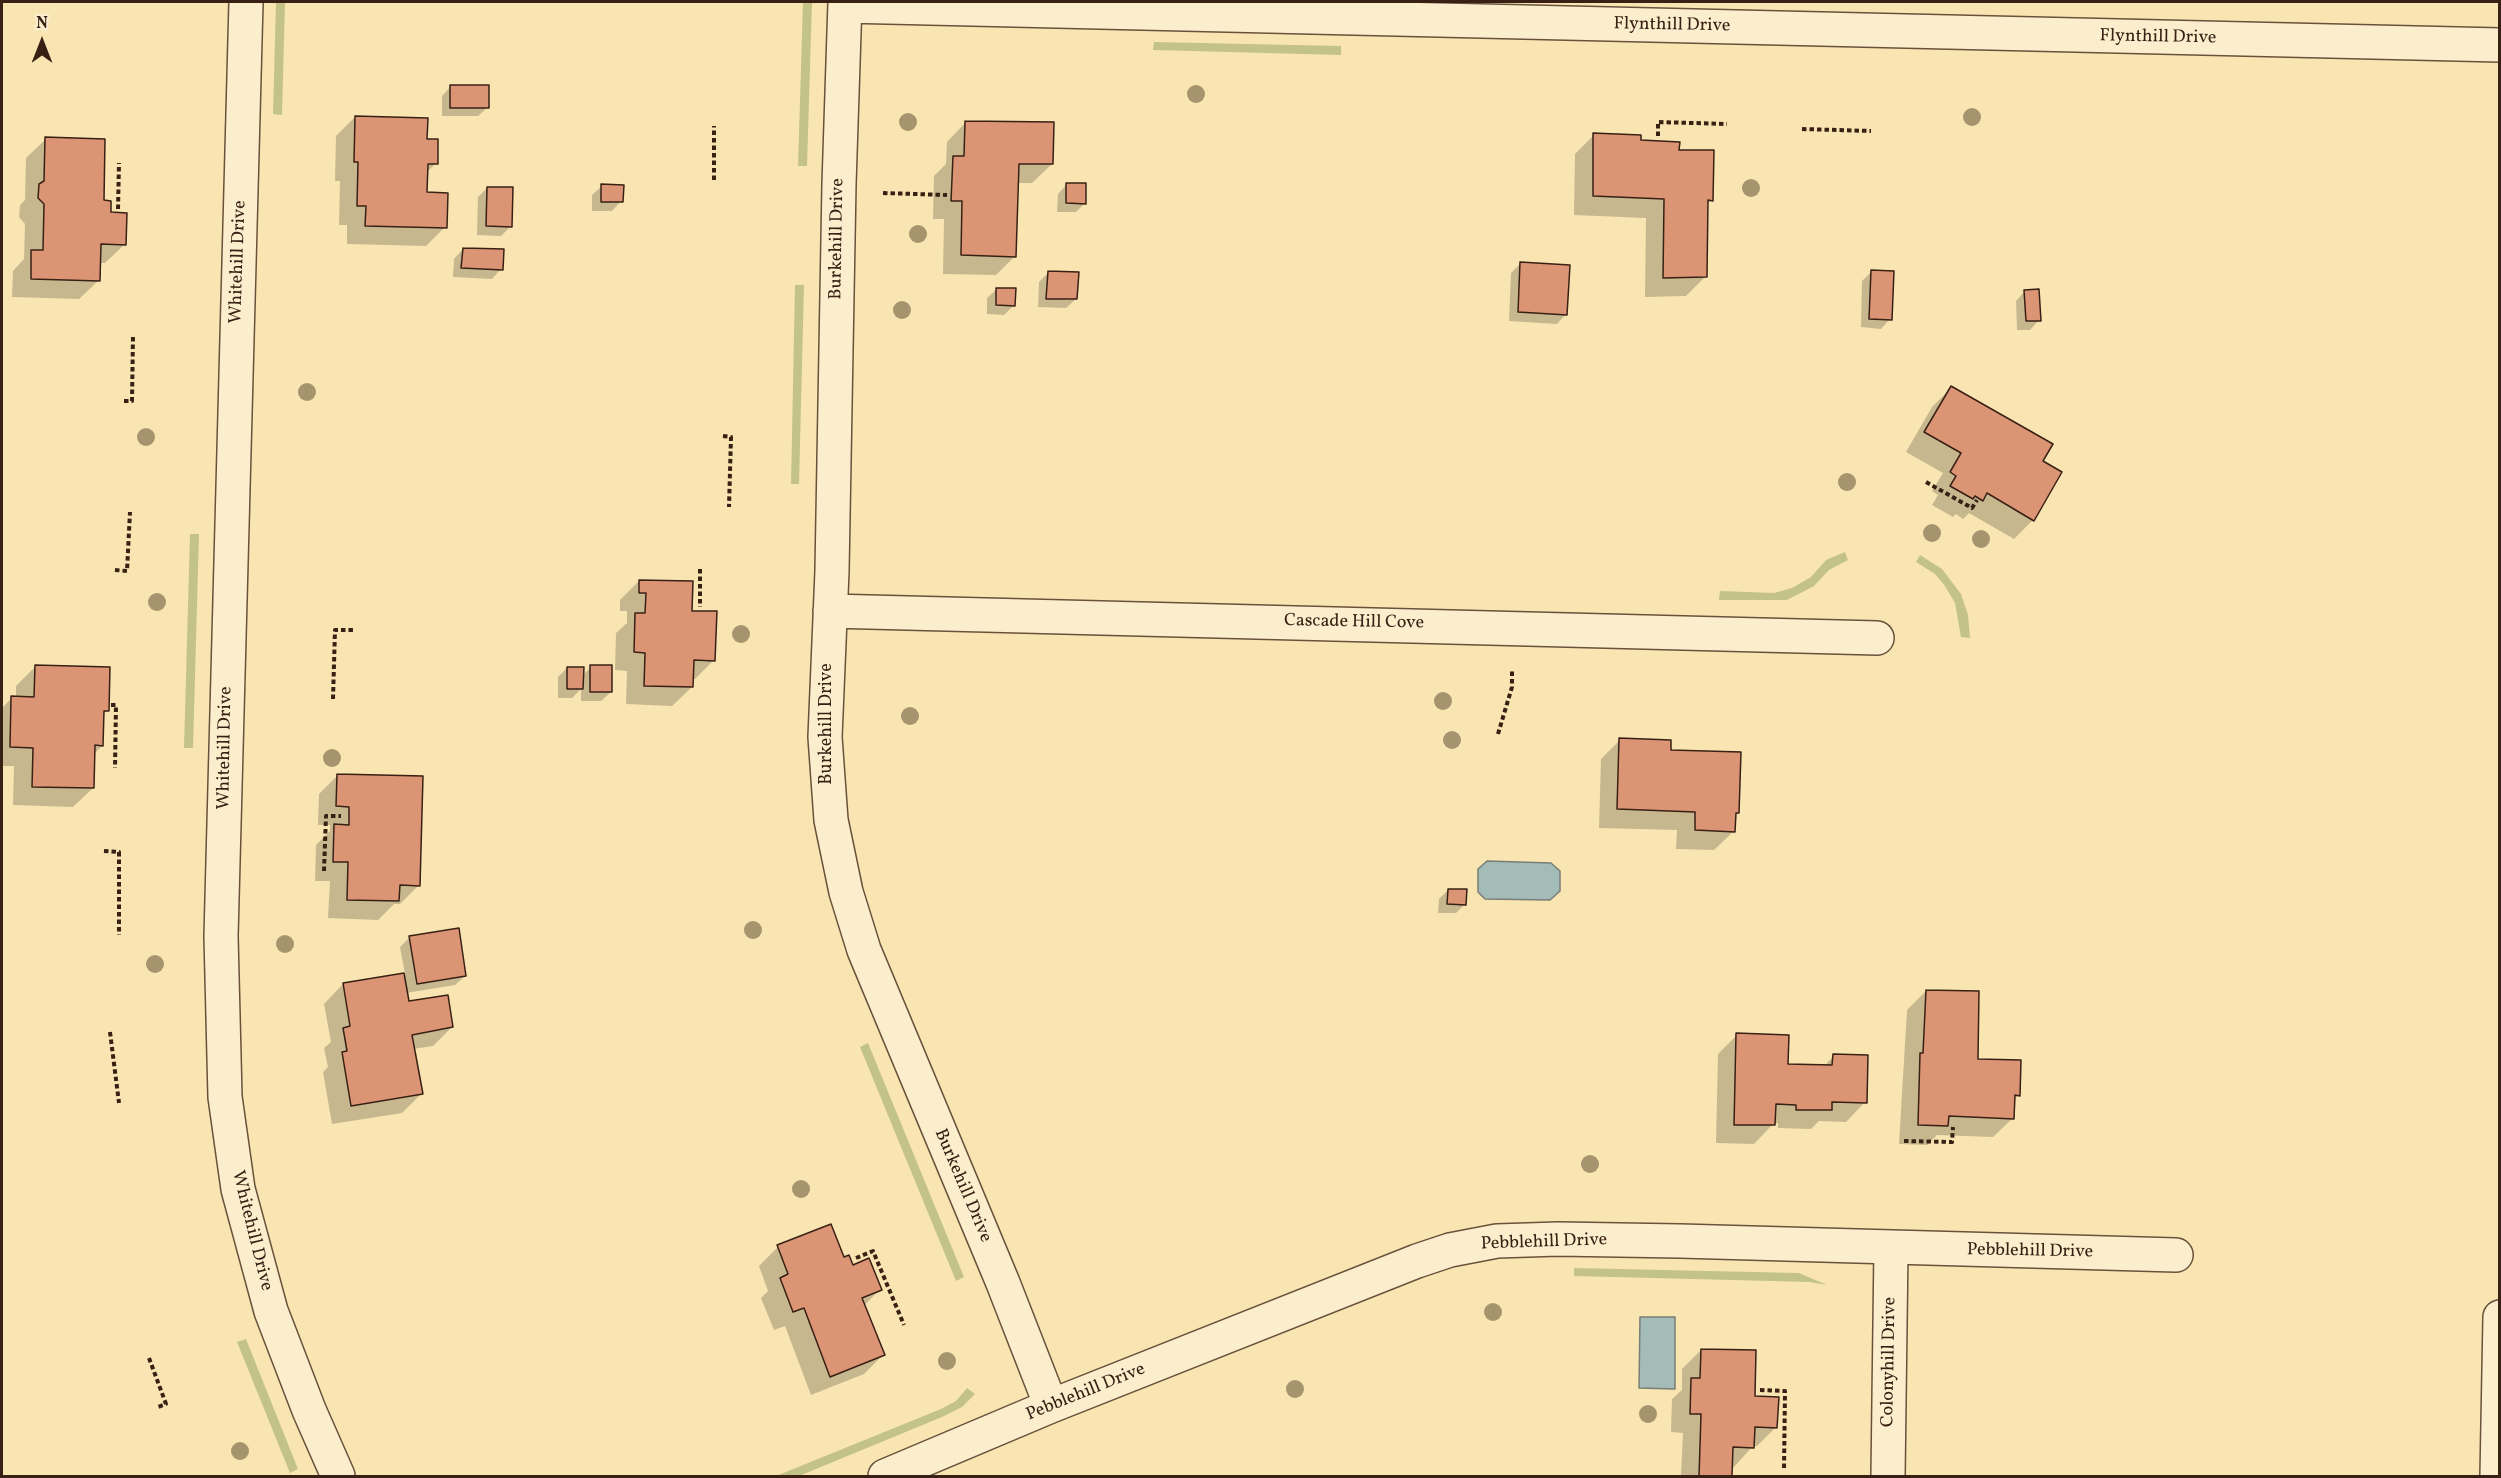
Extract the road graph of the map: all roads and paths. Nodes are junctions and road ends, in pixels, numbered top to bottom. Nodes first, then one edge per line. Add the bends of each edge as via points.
1 (246, 2) edge
2 (845, 4) edge
3 (2499, 45) edge
4 (1726, 124) dead end
5 (714, 126) dead end
6 (1802, 129) dead end
7 (1871, 130) dead end
8 (1658, 136) dead end
9 (120, 163) dead end
10 (714, 180) dead end
11 (883, 193) dead end
12 (947, 195) dead end
13 (118, 209) dead end
14 (133, 336) dead end
15 (124, 401) dead end
16 (723, 436) dead end
17 (1926, 482) dead end
18 (1977, 500) dead end
19 (729, 507) dead end
20 (130, 512) dead end
21 (700, 568) dead end
22 (115, 570) dead end
23 (700, 607) dead end
24 (830, 611) junction
25 (356, 630) dead end
26 (1877, 638) dead end
27 (1512, 671) dead end
28 (333, 699) dead end
29 (111, 705) dead end
30 (1498, 734) dead end
31 (115, 768) dead end
32 (341, 816) dead end
33 (104, 851) dead end
34 (324, 871) dead end
35 (120, 935) dead end
36 (110, 1032) dead end
37 (120, 1103) dead end
38 (1953, 1127) dead end
39 (1904, 1141) dead end
40 (1891, 1248) junction
41 (2176, 1255) dead end
42 (856, 1258) dead end
43 (2499, 1317) edge
44 (904, 1325) dead end
45 (149, 1358) dead end
46 (1760, 1390) dead end
47 (1051, 1406) junction
48 (158, 1407) dead end
49 (1784, 1470) dead end
50 (338, 1476) edge
51 (885, 1476) edge
52 (1888, 1476) edge
53 (2497, 1476) edge

1 - 50 street, Whitehill Drive via 221,936 225,1097 238,1189 271,1311
2 - 3 street, Flynthill Drive
2 - 24 street, Burkehill Drive
4 - 8 path via 1658,122
5 - 10 path
6 - 7 path
9 - 13 path
11 - 12 path
14 - 15 path via 132,401
16 - 19 path via 731,436
17 - 18 path via 1972,508
20 - 22 path via 127,571
21 - 23 path
24 - 26 street, Cascade Hill Cove
24 - 47 street, Burkehill Drive via 827,782 846,892 864,950
25 - 28 path via 336,630
27 - 30 path via 1512,687
29 - 31 path via 116,705
32 - 34 path via 326,816
33 - 35 path via 119,852
36 - 37 path
38 - 39 path via 1952,1142
40 - 41 street, Pebblehill Drive
40 - 47 street, Pebblehill Drive via 1558,1239 1497,1241 1417,1261
40 - 52 street, Colonyhill Drive
42 - 44 path via 873,1251
43 - 53 street
45 - 48 path via 166,1404
46 - 49 path via 1785,1391
47 - 51 street, Pebblehill Drive

